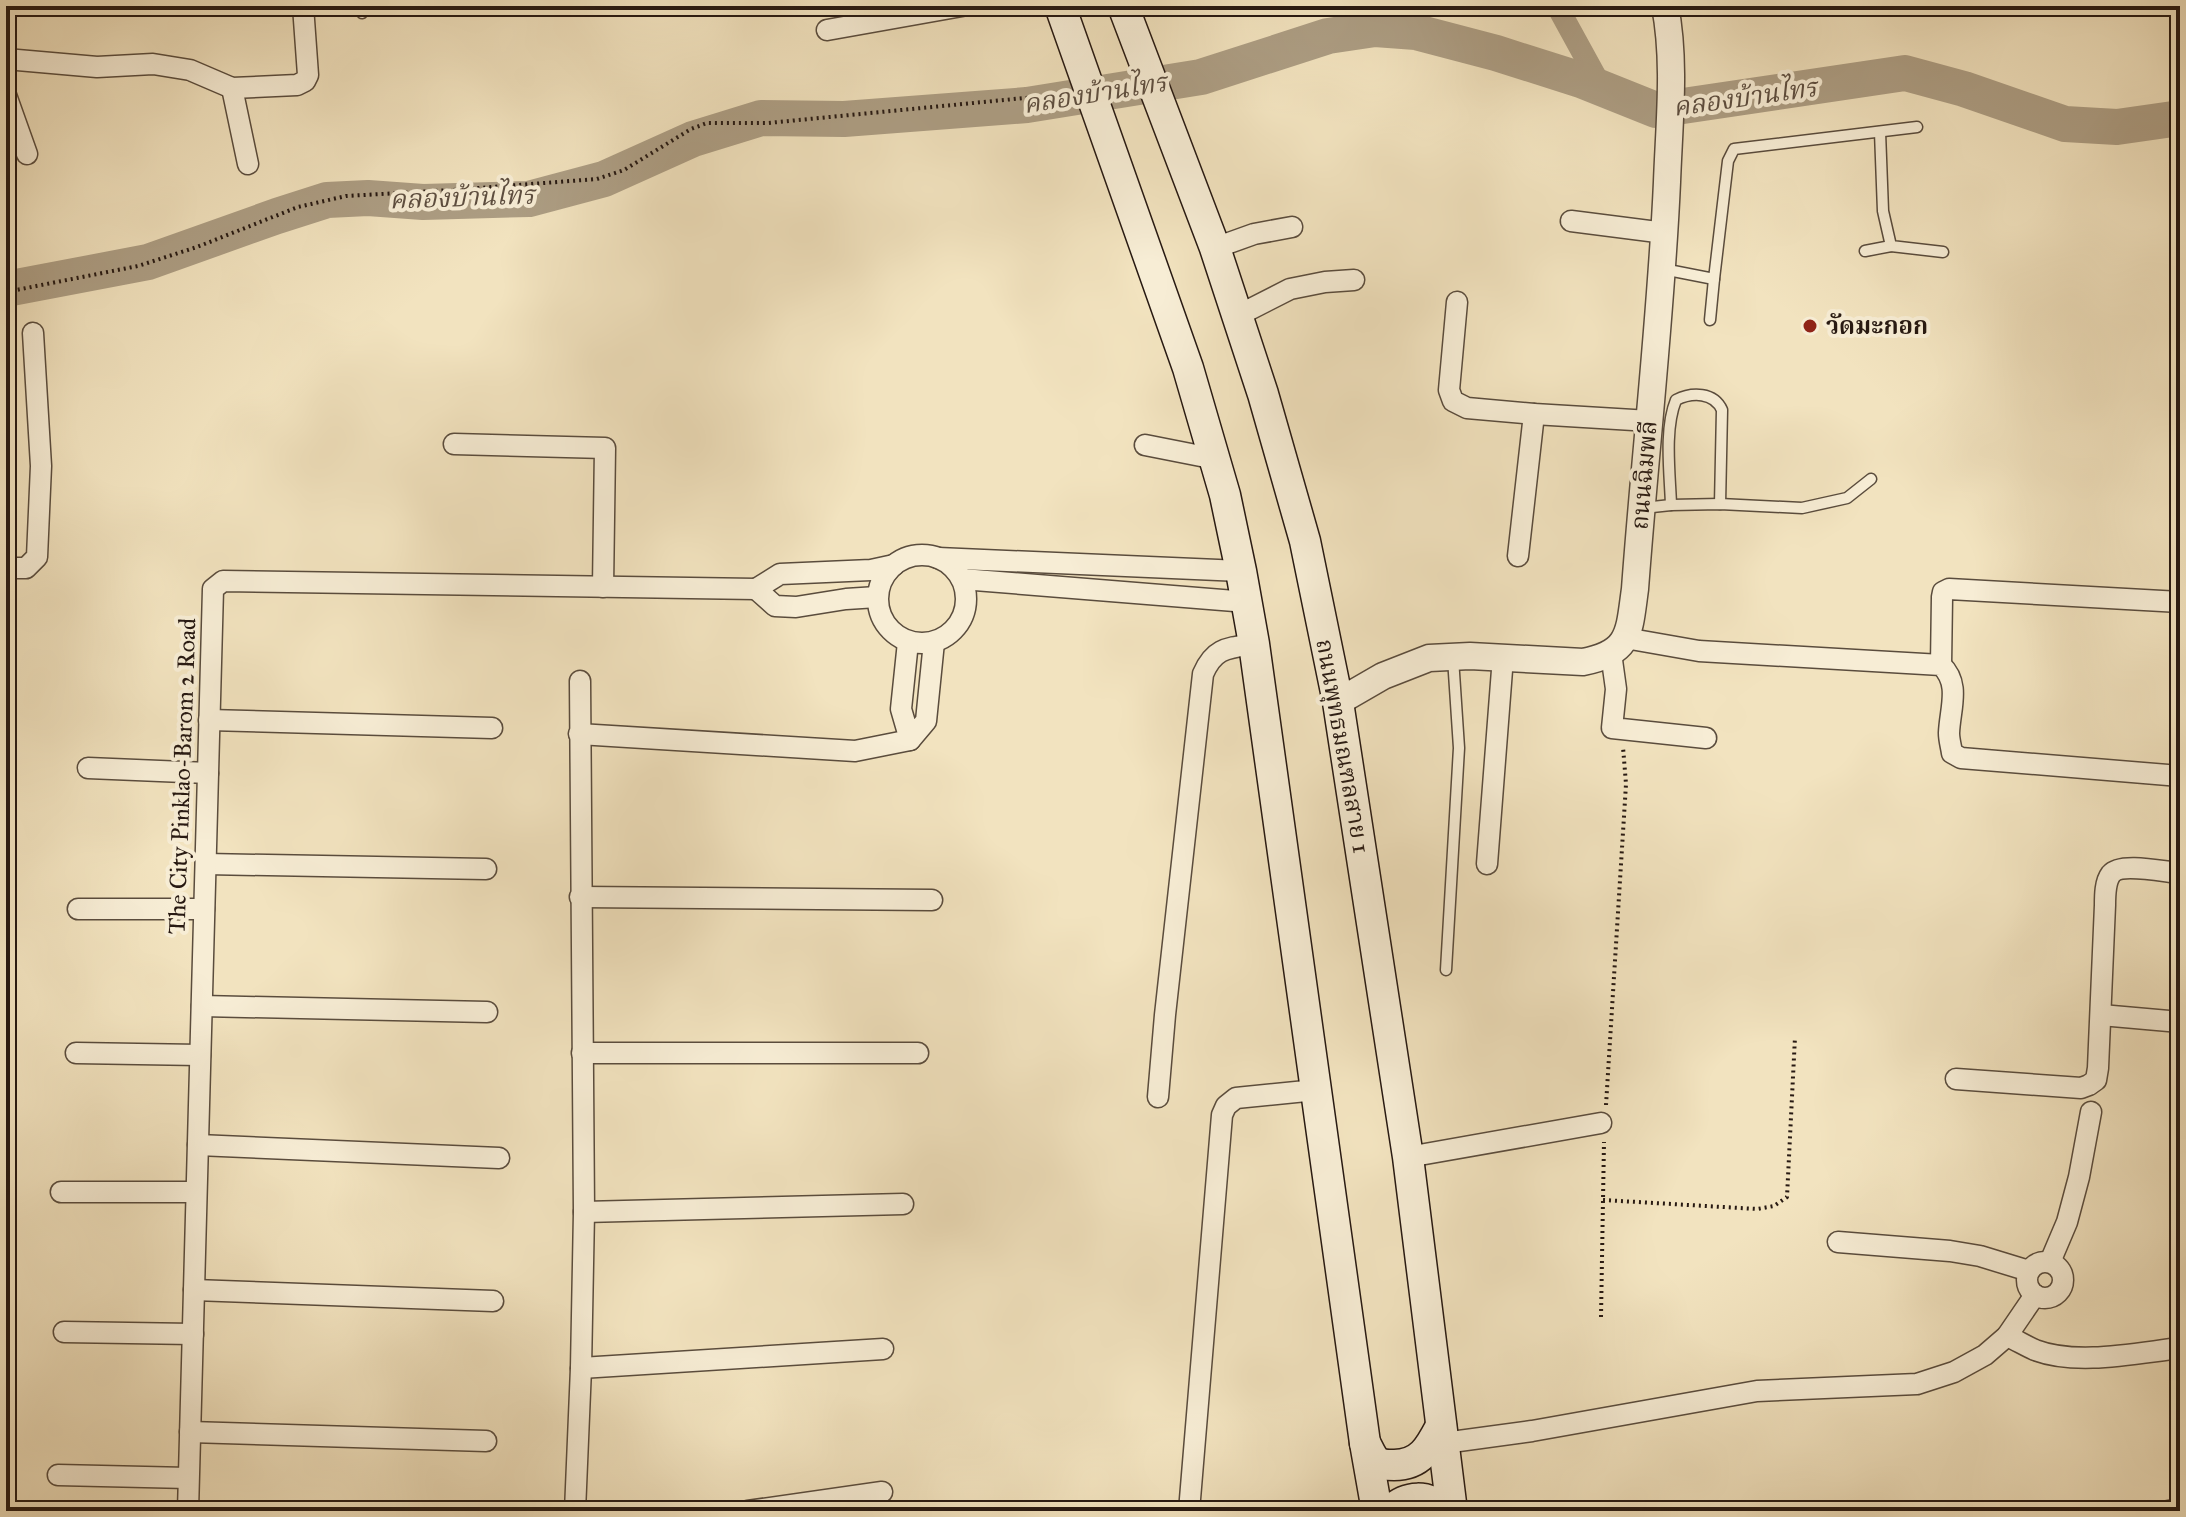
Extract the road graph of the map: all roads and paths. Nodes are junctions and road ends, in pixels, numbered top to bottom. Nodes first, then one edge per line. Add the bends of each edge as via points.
1 (303, 6) edge
2 (962, 6) edge
3 (1060, 6) edge
4 (1123, 6) edge
5 (1667, 19) edge
6 (827, 30) dead end
7 (6, 59) edge
8 (232, 88) junction
9 (6, 95) edge
10 (1045, 96) dead end
11 (1917, 127) dead end
12 (1880, 132) junction
13 (27, 154) dead end
14 (248, 164) dead end
15 (1571, 221) dead end
16 (1292, 227) dead end
17 (1665, 233) junction
18 (1891, 246) junction
19 (1215, 248) junction
20 (1865, 251) dead end
21 (1943, 252) dead end
22 (1663, 269) junction
23 (1714, 279) junction
24 (1354, 280) dead end
25 (6, 292) edge
26 (1457, 302) dead end
27 (1237, 316) junction
28 (1710, 320) dead end
29 (33, 333) dead end
30 (1534, 414) junction
31 (1650, 421) junction
32 (454, 444) dead end
33 (1145, 445) dead end
34 (1216, 459) junction
35 (1871, 479) dead end
36 (1720, 504) junction
37 (1671, 505) junction
38 (1641, 509) junction
39 (1518, 556) dead end
40 (938, 558) junction
41 (894, 565) junction
42 (6, 568) edge
43 (1241, 571) junction
44 (962, 579) junction
45 (603, 587) junction
46 (756, 589) junction
47 (877, 597) junction
48 (1247, 602) junction
49 (2180, 602) edge
50 (908, 642) junction
51 (934, 642) junction
52 (1254, 644) junction
53 (1618, 645) junction
54 (1453, 656) junction
55 (1503, 657) junction
56 (1941, 665) junction
57 (580, 681) dead end
58 (1338, 702) junction
59 (209, 720) junction
60 (492, 728) dead end
61 (1612, 728) junction
62 (579, 734) junction
63 (1706, 738) dead end
64 (910, 740) junction
65 (88, 768) dead end
66 (208, 773) junction
67 (2180, 776) edge
68 (206, 864) junction
69 (1487, 864) dead end
70 (486, 869) dead end
71 (2180, 873) edge
72 (580, 897) junction
73 (932, 900) dead end
74 (78, 909) dead end
75 (204, 909) junction
76 (1446, 970) dead end
77 (202, 1006) junction
78 (487, 1012) dead end
79 (2101, 1015) junction
80 (2180, 1022) edge
81 (1795, 1037) dead end
82 (76, 1053) dead end
83 (582, 1053) junction
84 (918, 1053) dead end
85 (200, 1055) junction
86 (1956, 1079) dead end
87 (1316, 1090) junction
88 (1158, 1097) dead end
89 (2091, 1112) dead end
90 (1604, 1125) junction
91 (198, 1145) junction
92 (1408, 1157) junction
93 (499, 1158) dead end
94 (61, 1192) dead end
95 (196, 1192) junction
96 (1603, 1200) junction
97 (903, 1204) dead end
98 (584, 1212) junction
99 (1838, 1242) dead end
100 (2050, 1262) junction
101 (2029, 1271) junction
102 (194, 1290) junction
103 (2035, 1295) junction
104 (493, 1301) dead end
105 (1601, 1317) dead end
106 (64, 1332) dead end
107 (193, 1334) junction
108 (2007, 1336) junction
109 (2180, 1348) edge
110 (883, 1349) dead end
111 (581, 1368) junction
112 (190, 1432) junction
113 (1443, 1434) junction
114 (486, 1441) dead end
115 (1365, 1443) junction
116 (58, 1475) dead end
117 (188, 1478) junction
118 (882, 1492) dead end
119 (2180, 1509) edge
120 (188, 1511) edge
121 (575, 1511) edge
122 (748, 1511) edge
123 (1189, 1511) edge
124 (1377, 1511) edge
125 (1390, 1511) edge
126 (1444, 1511) edge
127 (1452, 1511) edge
128 (2168, 1511) edge

1 - 8 street via 305,81
2 - 6 street
3 - 34 main road
4 - 19 main road, ถนนพุทธมณฑลสาย 1
5 - 17 street, ถนนฉิมพลี
7 - 8 street via 97,67 153,64 190,70
8 - 14 street
9 - 13 street
10 - 25 path via 768,123 707,123 624,170 597,179 346,196 298,207 138,266
11 - 12 lane
12 - 18 lane via 1883,211
12 - 23 lane via 1734,149 1728,161
15 - 17 street
16 - 19 street
17 - 22 street, ถนนฉิมพลี
18 - 20 lane
18 - 21 lane
19 - 27 main road, ถนนพุทธมณฑลสาย 1
22 - 23 lane
22 - 31 street, ถนนฉิมพลี
23 - 28 lane
24 - 27 street via 1290,289
26 - 30 street via 1449,390 1453,401 1467,408
27 - 58 main road, ถนนพุทธมณฑลสาย 1 via 1305,541
29 - 42 street via 41,466 37,557 26,568
30 - 31 street
30 - 39 street
31 - 38 street, ถนนฉิมพลี
32 - 45 street via 605,448
33 - 34 street
34 - 43 main road
35 - 36 lane via 1847,498 1802,508
36 - 37 lane
36 - 37 lane via 1722,410 1712,396 1684,396 1673,406
37 - 38 lane
38 - 53 street, ถนนฉิมพลี via 1630,624
40 - 41 street via 915,555
40 - 43 street
40 - 44 street
41 - 46 street via 780,574
41 - 47 street
43 - 48 main road
44 - 48 street
44 - 51 street via 967,593 961,622
45 - 46 street, The City Pinklao-Barom 2 Road
45 - 59 street, The City Pinklao-Barom 2 Road via 223,581 213,589
46 - 47 street via 775,606
47 - 50 street via 885,624
48 - 52 main road
49 - 56 street via 1949,589 1942,597
50 - 51 street
50 - 64 street via 901,709
51 - 64 street via 926,721
52 - 87 main road
52 - 88 street via 1218,652 1203,674
53 - 55 street via 1583,662
53 - 56 street
53 - 61 street
54 - 55 street
54 - 58 street via 1414,662
54 - 76 lane via 1459,748
55 - 69 street
56 - 67 street via 1954,685 1949,736 1952,753 1961,758
57 - 62 street
58 - 92 main road, ถนนพุทธมณฑลสาย 1
59 - 60 street
59 - 66 street, The City Pinklao-Barom 2 Road
61 - 63 street
61 - 90 path via 1623,745 1626,784
62 - 64 street via 855,751
62 - 72 street
65 - 66 street
66 - 68 street, The City Pinklao-Barom 2 Road
68 - 70 street
68 - 75 street, The City Pinklao-Barom 2 Road
71 - 79 street via 2128,868 2110,875
72 - 73 street
72 - 83 street
74 - 75 street
75 - 77 street, The City Pinklao-Barom 2 Road
77 - 78 street
77 - 85 street, The City Pinklao-Barom 2 Road
79 - 80 street
79 - 86 street via 2096,1080 2089,1085
81 - 96 path via 1787,1197 1757,1209
82 - 85 street
83 - 84 street
83 - 98 street
85 - 91 street, The City Pinklao-Barom 2 Road
87 - 115 main road
87 - 123 street via 1236,1098 1222,1115
89 - 100 street via 2067,1222
90 - 92 street
90 - 96 path
91 - 93 street
91 - 95 street, The City Pinklao-Barom 2 Road
92 - 113 main road, ถนนพุทธมณฑลสาย 1
94 - 95 street
95 - 102 street, The City Pinklao-Barom 2 Road
96 - 105 path
97 - 98 street
98 - 111 street
99 - 101 street via 1950,1251
100 - 101 street
100 - 103 street via 2062,1271 2062,1287 2051,1297
101 - 103 street via 2026,1280
102 - 104 street
102 - 107 street, The City Pinklao-Barom 2 Road
103 - 108 street
106 - 107 street
107 - 112 street, The City Pinklao-Barom 2 Road
108 - 109 street via 2057,1355
108 - 113 street via 1954,1372 1917,1384 1757,1391 1532,1431
110 - 111 street
111 - 121 street
112 - 114 street
112 - 117 street, The City Pinklao-Barom 2 Road
113 - 115 main road via 1409,1464 1383,1465
113 - 127 main road, ถนนพุทธมณฑลสาย 1
115 - 124 main road
116 - 117 street
117 - 120 street, The City Pinklao-Barom 2 Road
118 - 122 street
119 - 128 street
125 - 126 main road via 1415,1498 1426,1498

